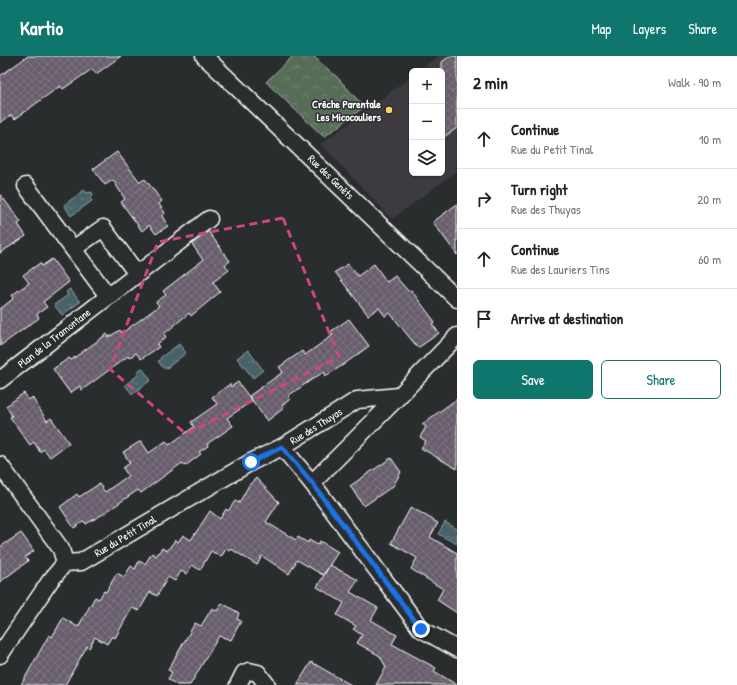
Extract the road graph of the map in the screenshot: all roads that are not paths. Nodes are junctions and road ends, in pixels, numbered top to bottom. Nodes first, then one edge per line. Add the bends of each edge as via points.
1 (204, 56) edge
2 (26, 186) dead end
3 (209, 219) dead end
4 (73, 249) junction
5 (137, 274) junction
6 (108, 296) junction
7 (457, 299) edge
8 (457, 336) edge
9 (0, 380) edge
10 (399, 396) junction
11 (282, 447) junction
12 (0, 465) edge
13 (312, 483) junction
14 (65, 563) junction
15 (457, 649) edge
16 (0, 655) edge
17 (238, 685) edge
18 (267, 685) edge

1 - 7 street, Rue des Genêts
2 - 4 street
3 - 5 street, Plan de la Tramontane
4 - 5 street via 103,228
4 - 6 street
5 - 6 street, Plan de la Tramontane
6 - 9 street, Plan de la Tramontane
8 - 10 street
10 - 11 street, Rue des Thuyas via 357,400
10 - 13 street
11 - 13 street, Rue des Thuyas
11 - 14 street, Rue du Petit Tinal via 251,462 81,562
12 - 14 street via 61,549
13 - 15 street, Rue des Thuyas via 421,629
14 - 16 street
17 - 18 street via 244,673 249,671 258,673

